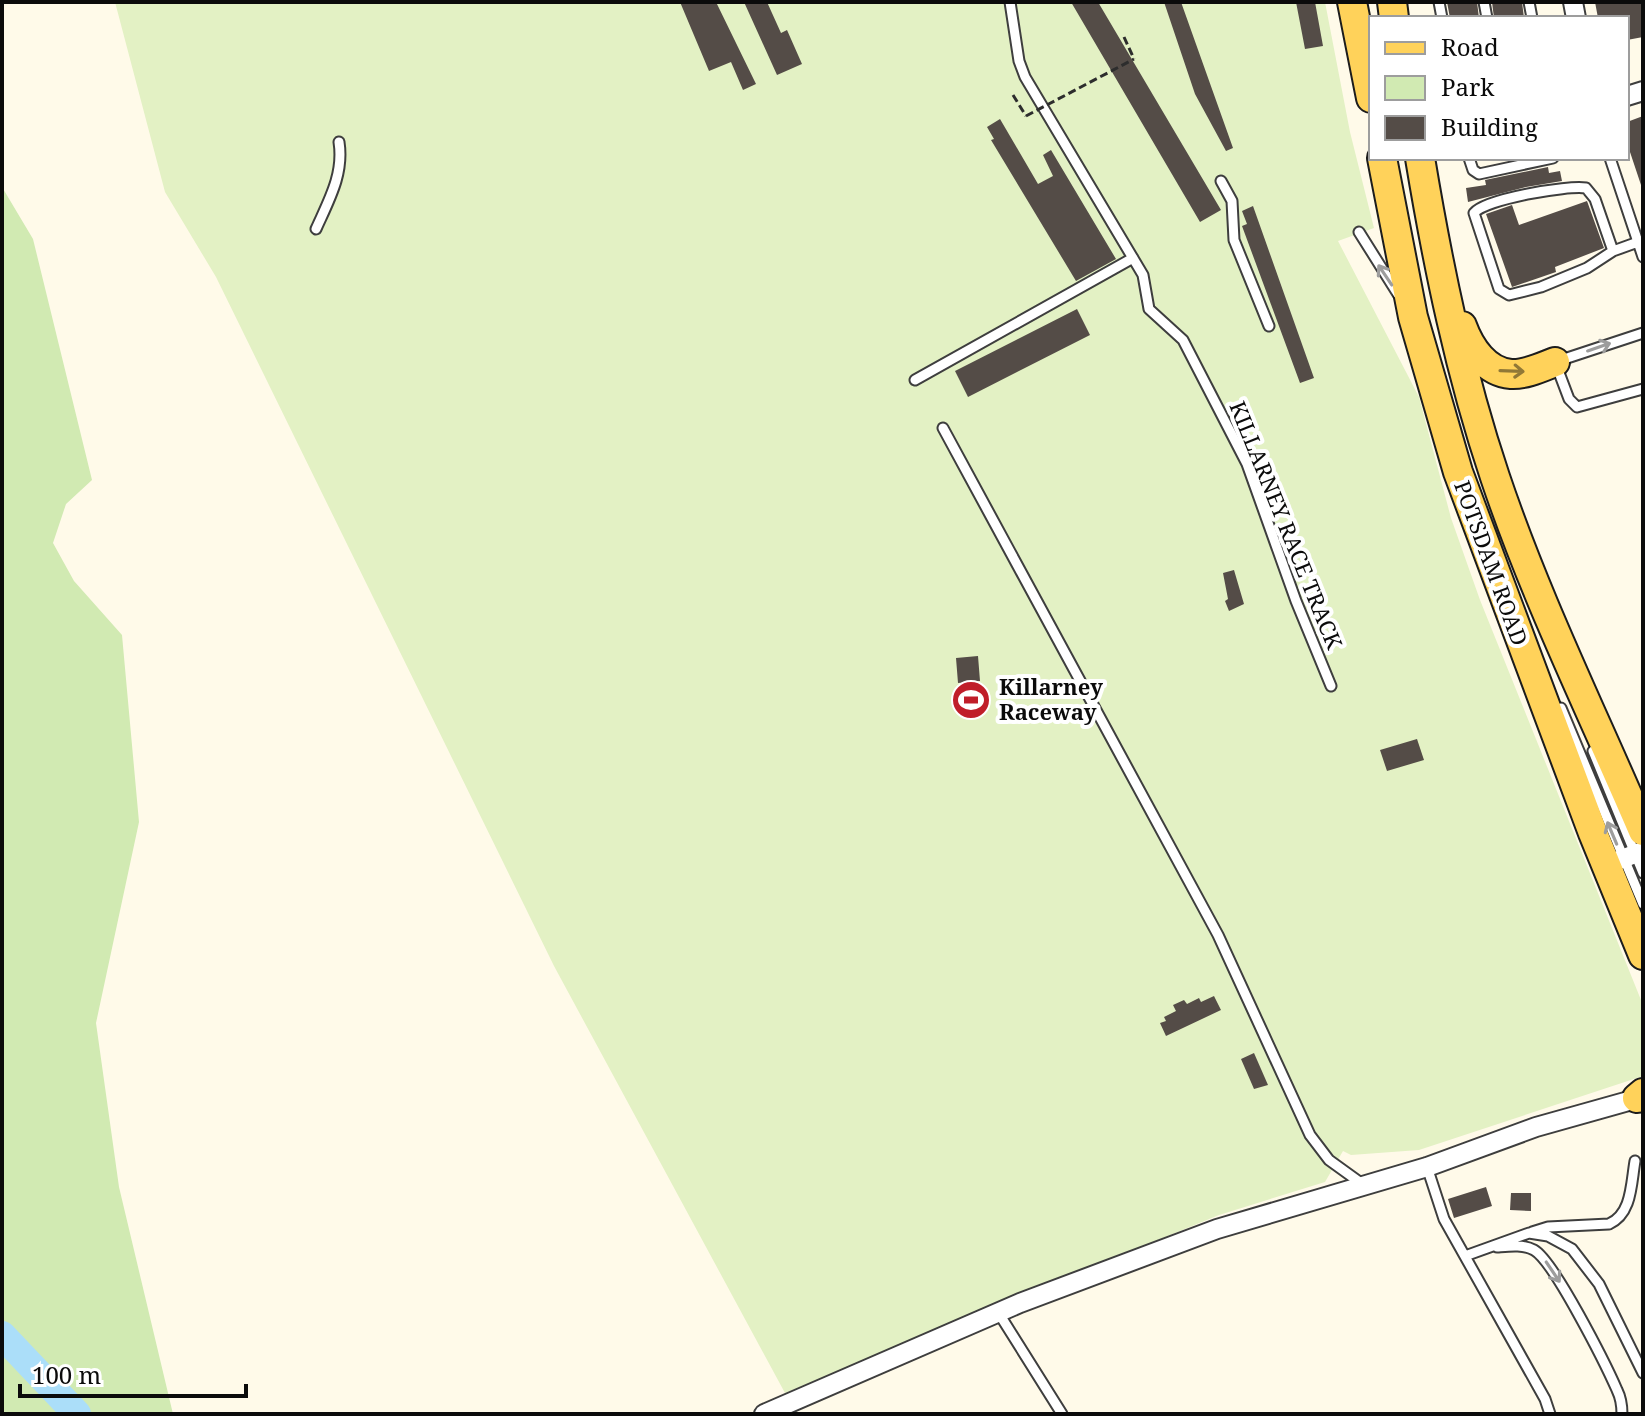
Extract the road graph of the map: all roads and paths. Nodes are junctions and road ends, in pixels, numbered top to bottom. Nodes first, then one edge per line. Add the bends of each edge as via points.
1 (1010, 2) edge
2 (1352, 2) edge
3 (1124, 37) dead end
4 (1369, 88) edge
5 (1013, 95) dead end
6 (339, 142) dead end
7 (1382, 160) edge
8 (1392, 160) edge
9 (1420, 160) edge
10 (1470, 160) edge
11 (1537, 160) edge
12 (1611, 160) edge
13 (1512, 163) edge
14 (1221, 181) dead end
15 (1414, 190) dead end
16 (316, 229) dead end
17 (1359, 232) dead end
18 (1638, 242) junction
19 (1613, 251) junction
20 (1643, 257) edge
21 (1133, 258) junction
22 (1441, 270) junction
23 (1413, 317) junction
24 (1269, 326) dead end
25 (1643, 333) edge
26 (1555, 362) junction
27 (915, 380) dead end
28 (1643, 389) edge
29 (943, 428) dead end
30 (1529, 631) dead end
31 (1331, 686) dead end
32 (1570, 693) dead end
33 (1558, 700) dead end
34 (1587, 736) dead end
35 (1630, 852) edge
36 (1643, 873) edge
37 (1643, 904) edge
38 (1643, 955) edge
39 (1641, 1096) edge
40 (1635, 1161) dead end
41 (1427, 1167) junction
42 (1365, 1186) junction
43 (1529, 1233) junction
44 (1486, 1247) junction
45 (1465, 1256) junction
46 (998, 1312) junction
47 (1643, 1373) edge
48 (764, 1414) edge
49 (1062, 1414) edge
50 (1550, 1414) edge
51 (1622, 1414) edge

1 - 21 lane, KILLARNEY RACE TRACK via 1025,77
2 - 4 main road
3 - 5 path, bridge via 1134,59 1026,116
6 - 16 lane via 340,173
7 - 23 main road, POTSDAM ROAD
8 - 30 lane via 1447,403
9 - 22 main road, POTSDAM ROAD
10 - 13 lane via 1479,174
11 - 13 lane
12 - 18 lane
14 - 24 lane via 1232,201 1234,240
15 - 32 lane via 1444,334 1483,469
23 -> 17 lane
18 - 19 lane
18 - 20 lane
19 - 19 lane via 1541,287 1504,294 1474,213 1487,204 1586,188
21 - 27 lane
21 - 31 lane, KILLARNEY RACE TRACK via 1143,275 1149,309 1183,340 1247,464
22 -> 26 main road via 1464,333 1485,362 1512,374
22 - 35 main road, POTSDAM ROAD via 1495,477 1574,675
23 - 35 main road, POTSDAM ROAD via 1481,540
26 -> 25 lane
26 - 28 lane via 1577,407
29 - 42 lane via 1218,935 1310,1135 1329,1160
35 -> 33 lane
34 - 35 lane
35 - 36 lane
35 - 37 lane
35 - 38 main road, POTSDAM ROAD
39 - 41 street
40 - 43 lane via 1626,1211 1616,1221
41 - 42 street
41 - 45 lane via 1444,1219
42 - 46 street via 1217,1229
43 - 44 lane
43 - 47 lane via 1559,1241 1583,1261
44 - 45 lane
44 -> 51 lane via 1520,1246 1538,1252 1556,1275 1618,1390
45 - 50 lane
46 - 48 street
46 - 49 lane

